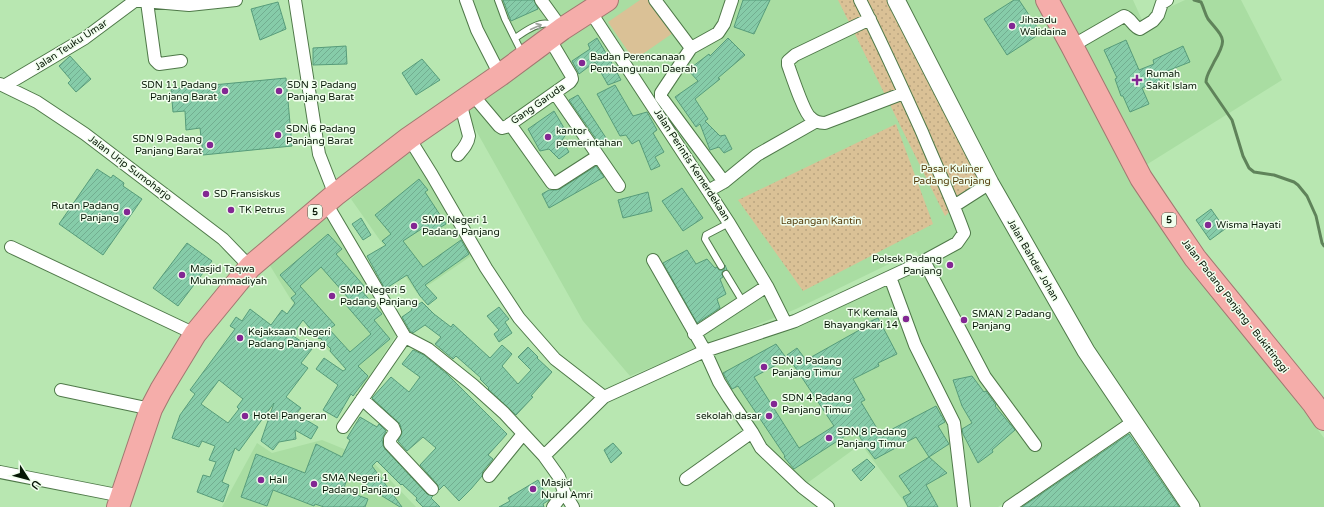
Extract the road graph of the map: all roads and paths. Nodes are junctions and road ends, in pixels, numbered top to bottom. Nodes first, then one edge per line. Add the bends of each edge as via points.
1 (132, 0) edge
2 (236, 0) edge
3 (295, 0) edge
4 (466, 0) edge
5 (498, 0) edge
6 (541, 0) edge
7 (655, 0) edge
8 (732, 0) edge
9 (860, 0) edge
10 (896, 0) edge
11 (1047, 0) edge
12 (1167, 0) edge
13 (142, 1) edge
14 (171, 2) edge
15 (598, 5) edge
16 (870, 19) junction
17 (555, 34) junction
18 (1072, 46) junction
19 (519, 48) junction
20 (691, 48) junction
21 (182, 61) dead end
22 (500, 75) junction
23 (2, 85) edge
24 (555, 93) junction
25 (904, 93) junction
26 (466, 98) junction
27 (815, 122) junction
28 (510, 124) junction
29 (409, 138) junction
30 (458, 155) dead end
31 (598, 156) junction
32 (724, 182) junction
33 (990, 183) junction
34 (619, 186) dead end
35 (708, 192) junction
36 (330, 199) junction
37 (954, 206) junction
38 (729, 223) junction
39 (11, 246) dead end
40 (653, 260) dead end
41 (924, 261) junction
42 (721, 266) dead end
43 (250, 267) junction
44 (726, 274) dead end
45 (890, 277) junction
46 (767, 286) junction
47 (743, 302) junction
48 (786, 324) junction
49 (195, 334) junction
50 (694, 334) junction
51 (405, 337) junction
52 (705, 351) junction
53 (61, 390) dead end
54 (604, 397) junction
55 (362, 399) junction
56 (1320, 406) edge
57 (151, 410) junction
58 (1133, 422) junction
59 (344, 427) dead end
60 (752, 432) junction
61 (523, 434) junction
62 (1035, 445) dead end
63 (544, 456) junction
64 (0, 472) edge
65 (489, 476) dead end
66 (686, 479) dead end
67 (432, 489) dead end
68 (564, 492) junction
69 (120, 501) edge
70 (553, 507) edge
71 (573, 507) edge
72 (828, 507) edge
73 (964, 507) edge
74 (1009, 507) edge
75 (1191, 507) edge

1 - 13 street
2 - 14 street via 189,5
3 - 36 street via 319,154
4 - 22 street via 476,30
5 - 19 lane via 504,19
6 - 17 street
7 - 20 street
8 - 20 street via 724,24 718,33
9 - 16 street
10 - 33 main road, Jalan Bahder Johan
11 - 18 highway, Jalan Padang Panjang - Bukittinggi / 5
12 - 18 street via 1162,3 1153,21 1140,29 1124,16
13 - 14 street
13 - 21 street via 155,60 159,64
13 - 23 street, Jalan Teuku Umar via 85,38
15 - 17 highway, 5
15 - 35 street, Jalan Perintis Kemerdekaan
16 - 25 street
16 - 27 street via 791,57 788,61 807,115
17 - 19 highway, 5
17 - 24 street, Gang Garuda via 572,79
18 - 56 highway, Jalan Padang Panjang - Bukittinggi / 5 via 1141,178 1195,258
19 - 22 highway, 5
20 - 32 street via 661,93 661,97
22 - 26 highway, 5
23 - 43 street, Jalan Urip Sumoharjo via 37,102 85,134 223,239
24 - 28 street, Gang Garuda
24 - 31 street
25 - 27 street via 826,123
25 - 37 street
26 - 28 street, Gang Garuda via 498,126 502,128
26 - 29 highway, 5
26 - 30 street via 469,136 466,146
27 - 32 street via 757,155
28 - 31 street via 552,183 556,183
29 - 36 highway, 5
29 - 54 street via 486,268 519,318 556,359
31 - 34 street
32 - 35 street
33 - 37 street
33 - 58 main road, Jalan Bahder Johan via 1086,351
35 - 38 street, Jalan Perintis Kemerdekaan
36 - 43 highway, 5
36 - 51 street
37 - 41 street via 964,234 962,238
38 - 42 lane via 706,235 705,239
38 - 46 street, Jalan Perintis Kemerdekaan
39 - 49 street
40 - 50 street
41 - 45 street
41 - 62 street via 985,378
43 - 49 highway, 5
44 - 47 lane
45 - 48 street
45 - 73 street via 915,345 954,423
46 - 47 street
46 - 48 street, Jalan Perintis Kemerdekaan
47 - 50 street
48 - 52 street
49 - 57 highway, 5
50 - 52 street
51 - 55 street
51 - 61 street via 428,349 473,385
52 - 54 street
52 - 60 street via 728,398
53 - 57 street
54 - 63 street
55 - 59 street
55 - 67 street via 393,427 395,432 390,444
57 - 69 highway, 5
58 - 74 street
58 - 75 main road, Jalan Bahder Johan
60 - 66 street
60 - 72 street via 761,448 802,487
61 - 63 street
61 - 65 street
63 - 68 street via 559,477
64 - 69 street
68 - 70 street
68 - 71 street

